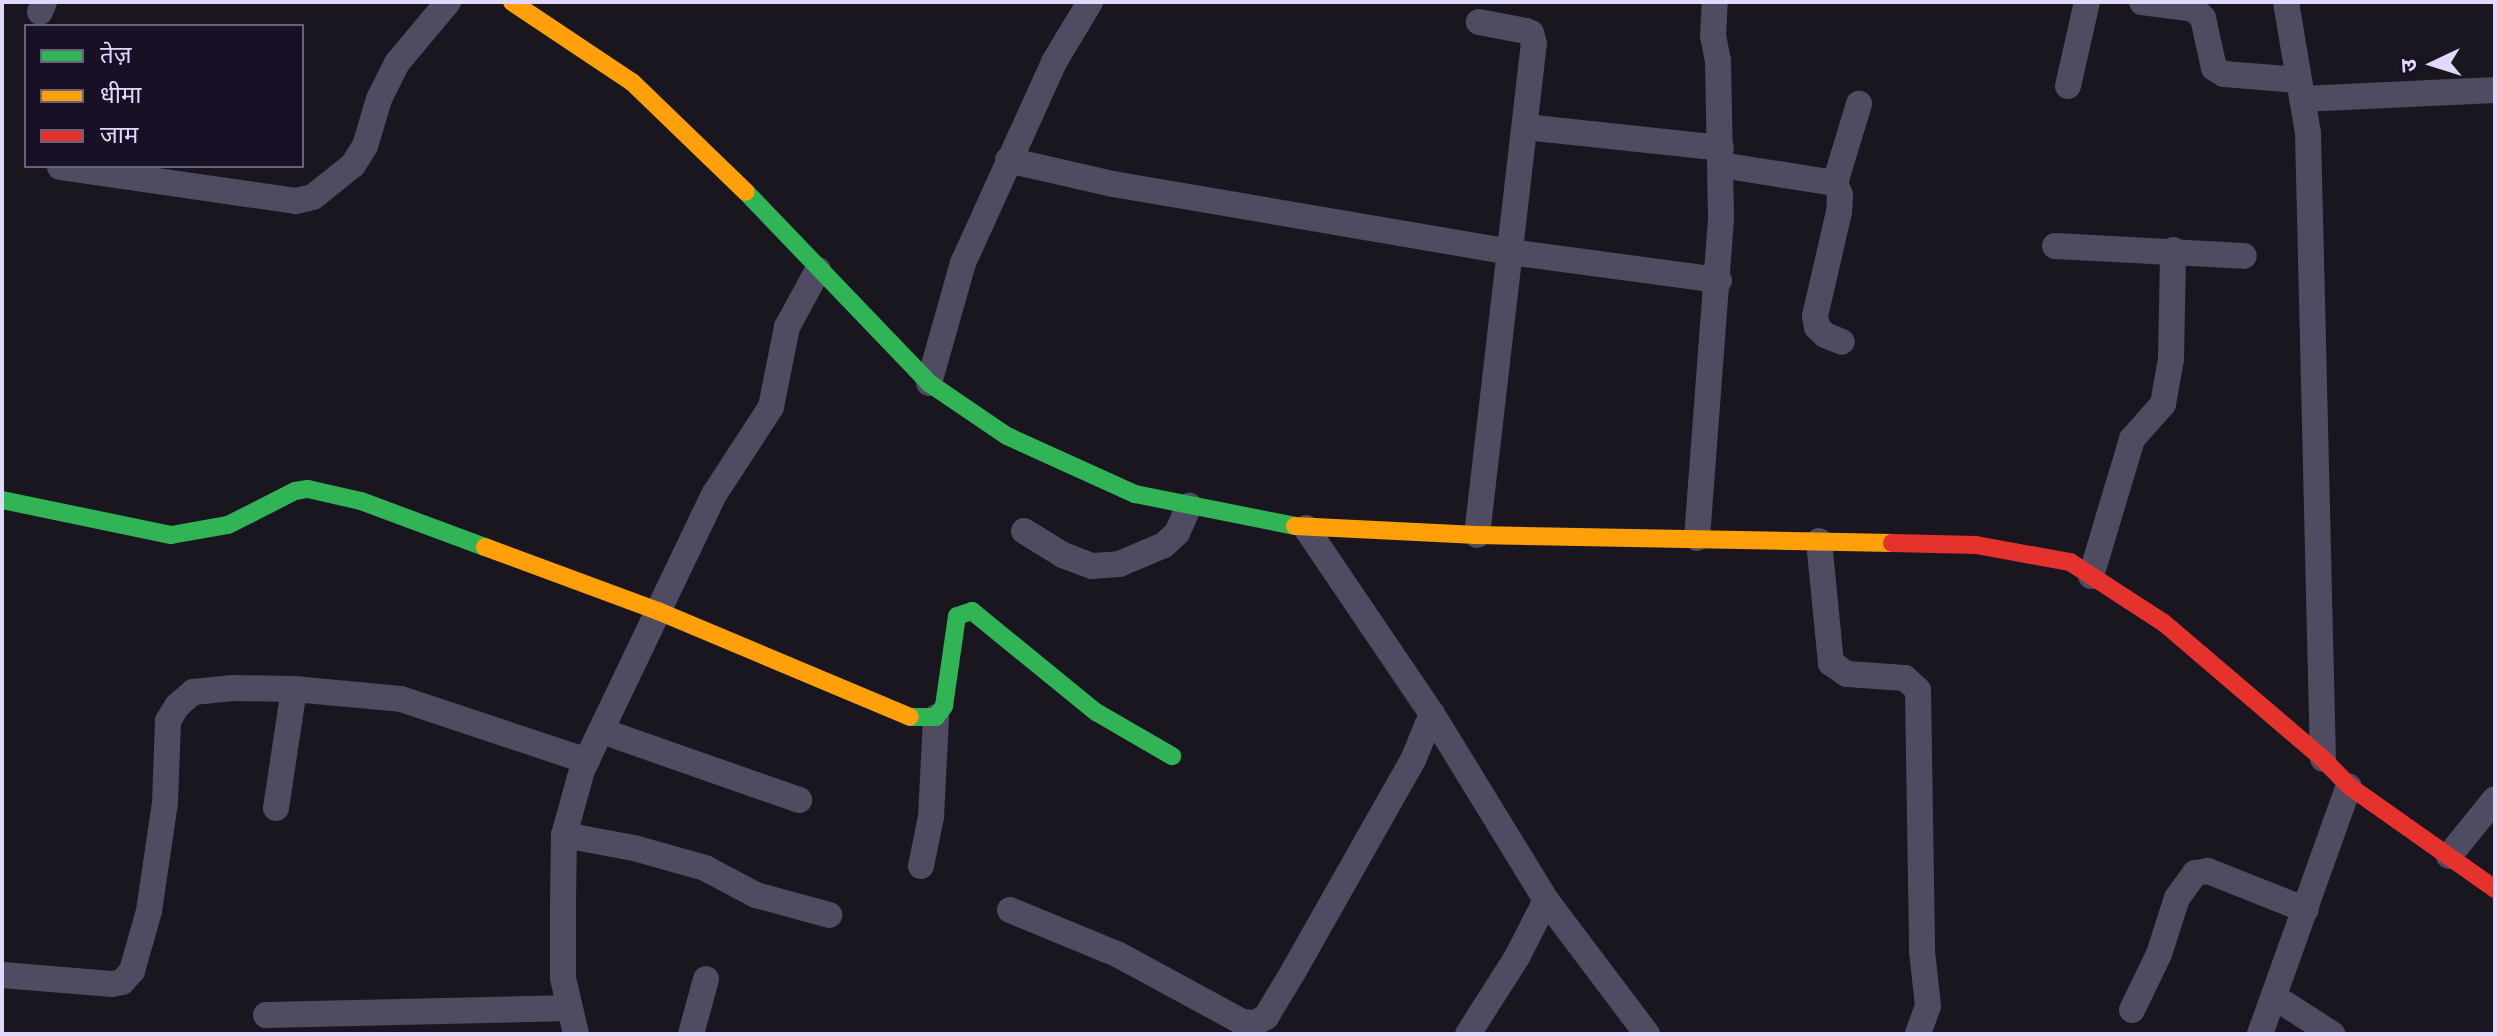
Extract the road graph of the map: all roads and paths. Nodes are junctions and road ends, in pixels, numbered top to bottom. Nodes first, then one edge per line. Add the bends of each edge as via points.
1 (448, 2) edge
2 (512, 2) edge
3 (1090, 2) edge
4 (1715, 2) edge
5 (2087, 2) edge
6 (2142, 2) edge
7 (2286, 2) edge
8 (1479, 22) dead end
9 (2068, 86) dead end
10 (2301, 89) junction
11 (2495, 90) edge
12 (1859, 104) dead end
13 (1525, 127) junction
14 (1721, 157) junction
15 (1008, 160) junction
16 (67, 168) edge
17 (1835, 183) junction
18 (2055, 246) dead end
19 (2173, 250) junction
20 (1511, 252) junction
21 (2244, 256) dead end
22 (818, 270) junction
23 (1719, 280) junction
24 (1842, 342) dead end
25 (929, 383) junction
26 (2, 500) edge
27 (1189, 506) junction
28 (1306, 528) junction
29 (1024, 531) dead end
30 (1477, 535) junction
31 (1697, 538) junction
32 (1819, 541) junction
33 (2091, 576) junction
34 (658, 611) junction
35 (294, 689) junction
36 (1432, 714) junction
37 (936, 717) junction
38 (602, 731) junction
39 (1172, 756) dead end
40 (2323, 759) junction
41 (587, 761) junction
42 (2349, 786) junction
43 (2495, 799) edge
44 (799, 800) dead end
45 (276, 808) dead end
46 (564, 835) junction
47 (2449, 856) junction
48 (921, 866) dead end
49 (2495, 889) edge
50 (1546, 900) junction
51 (1010, 910) dead end
52 (2306, 910) junction
53 (829, 915) dead end
54 (2, 975) edge
55 (706, 979) dead end
56 (2276, 998) junction
57 (570, 1008) junction
58 (2132, 1010) dead end
59 (266, 1015) dead end
60 (576, 1034) edge
61 (691, 1034) edge
62 (1468, 1034) edge
63 (1647, 1034) edge
64 (1918, 1034) edge
65 (2260, 1034) edge
66 (2332, 1034) edge

1 - 16 street via 397,63 353,165 313,197 296,201
2 - 22 main road via 632,82 712,156
3 - 15 street via 1054,62
4 - 14 street
5 - 9 street
6 - 10 street via 2194,9 2203,18 2214,68 2224,74
7 - 10 street
8 - 13 street via 1526,31 1533,38
10 - 11 street
10 - 40 street via 2308,133
12 - 17 street
13 - 14 street
13 - 20 street
14 - 17 street
14 - 23 street
15 - 20 street via 1113,184
15 - 25 street via 963,263
17 - 24 street via 1839,212 1815,316 1825,335
18 - 19 street
19 - 21 street
19 - 33 street via 2171,359 2163,404 2132,439
20 - 23 street
20 - 30 street
22 - 25 main road
22 - 34 street via 787,327 771,407 715,493
23 - 31 street
25 - 27 main road via 1007,436 1135,494
26 - 34 main road via 171,535 228,525 308,489 361,501
27 - 28 main road
27 - 29 street via 1177,533 1164,545 1119,564 1092,566
28 - 30 main road
28 - 36 street
30 - 31 main road
31 - 32 main road
32 - 33 main road via 1976,545 2070,562
32 - 64 street via 1831,663 1847,674 1905,678 1918,690 1922,951 1928,1006
33 - 40 main road via 2164,623
34 - 37 main road via 898,714
34 - 38 street
35 - 41 street via 401,699
35 - 45 street
35 - 54 street via 193,692 168,721 165,803 149,911 138,956 122,982
36 - 50 street
36 - 51 street via 1413,760 1293,972 1266,1017 1255,1023 1242,1022 1117,954
37 - 39 main road via 944,706 957,616 972,611 1096,712
37 - 48 street via 931,817
38 - 41 street
38 - 44 street
40 - 42 main road
41 - 46 street
42 - 47 main road
42 - 52 street
43 - 47 street
46 - 53 street via 705,868 756,895
46 - 57 street via 563,978
47 - 49 main road
50 - 62 street
50 - 63 street
52 - 56 street
52 - 58 street via 2218,875 2195,873 2177,898 2159,954
55 - 61 street
56 - 65 street
56 - 66 street
57 - 59 street
57 - 60 street

